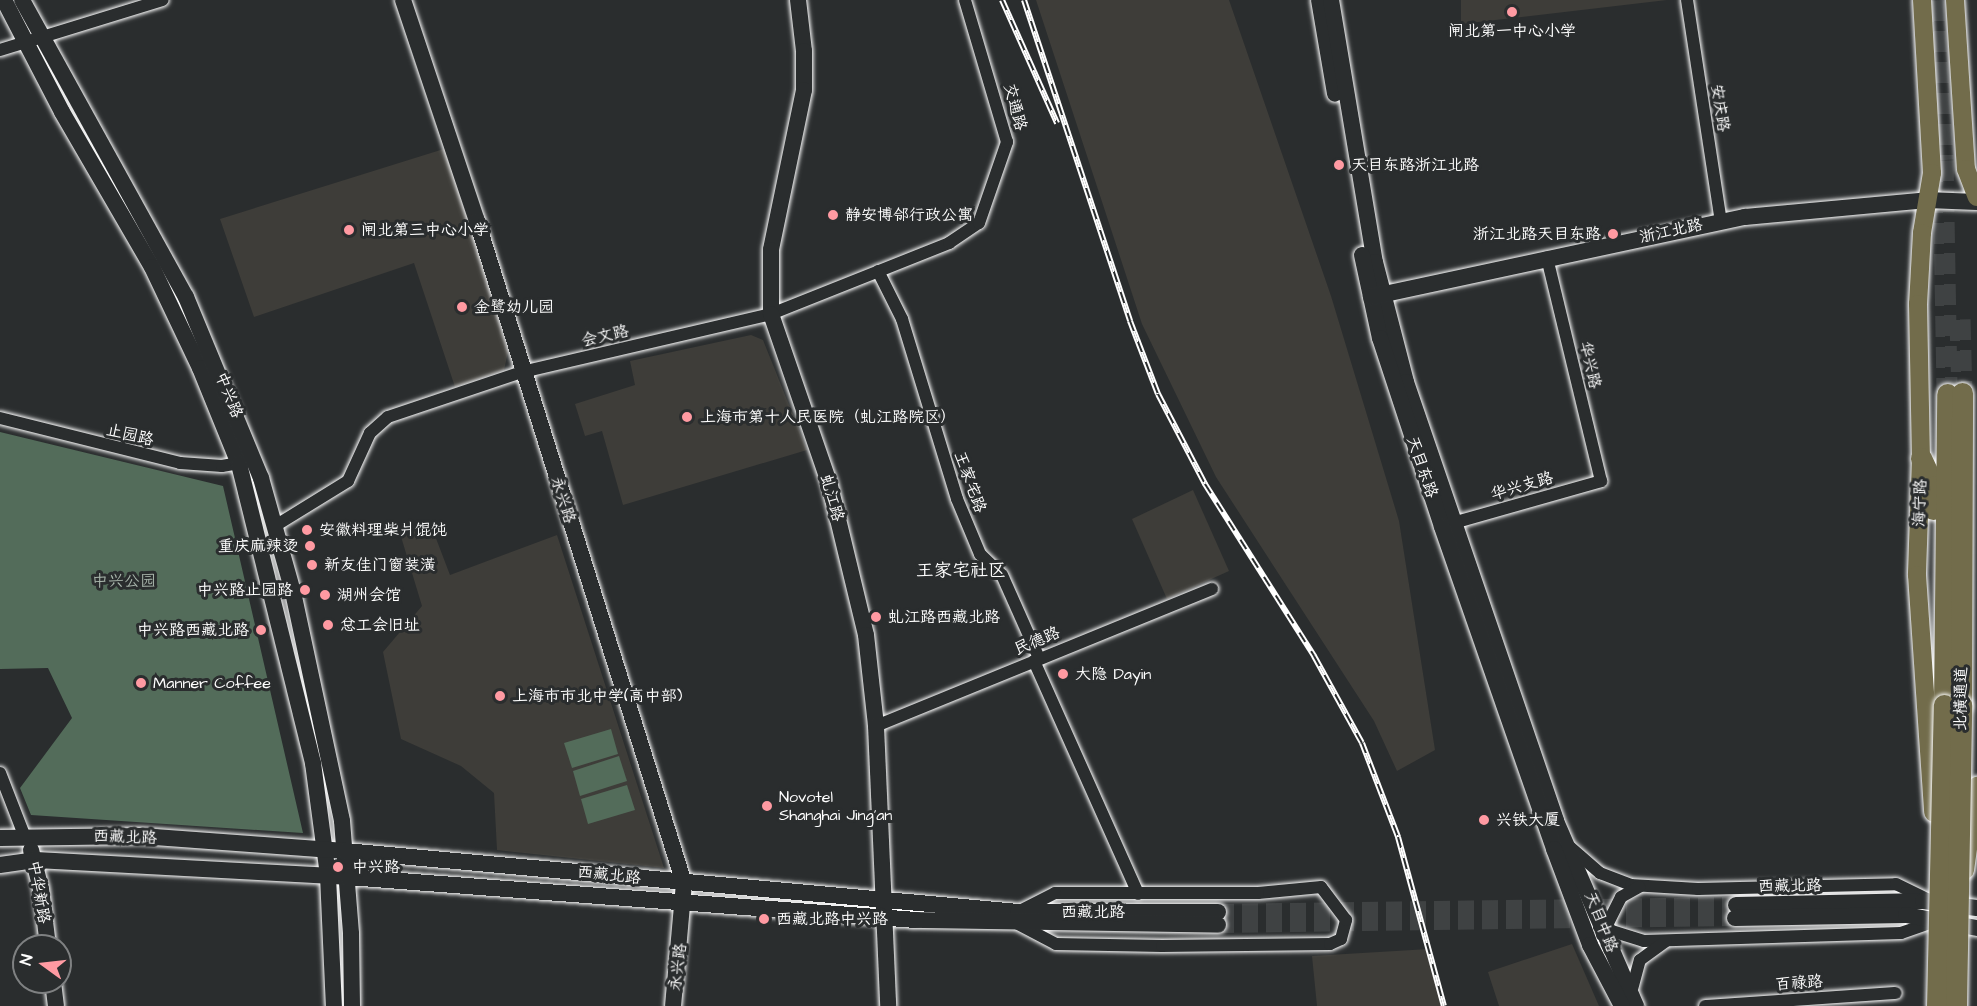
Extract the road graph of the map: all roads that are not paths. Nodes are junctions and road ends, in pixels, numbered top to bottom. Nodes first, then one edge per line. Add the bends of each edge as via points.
1 (4, 0) edge
2 (22, 0) edge
3 (163, 0) edge
4 (403, 0) edge
5 (798, 0) edge
6 (965, 0) edge
7 (1319, 0) edge
8 (1331, 0) edge
9 (1687, 0) edge
10 (1922, 0) edge
11 (1955, 0) edge
12 (33, 40) junction
13 (0, 50) edge
14 (1977, 197) edge
15 (1927, 200) junction
16 (1977, 202) edge
17 (1721, 221) junction
18 (979, 223) joint
19 (1547, 257) junction
20 (878, 271) junction
21 (1376, 296) junction
22 (771, 314) junction
23 (522, 372) junction
24 (0, 418) edge
25 (1922, 458) junction
26 (246, 462) junction
27 (1601, 481) joint
28 (1453, 523) junction
29 (275, 526) junction
30 (1977, 564) edge
31 (1212, 589) dead end
32 (1962, 619) junction
33 (1945, 649) junction
34 (1037, 659) junction
35 (1953, 705) junction
36 (876, 726) junction
37 (0, 773) edge
38 (1977, 786) edge
39 (24, 835) junction
40 (0, 838) edge
41 (1564, 840) junction
42 (325, 849) junction
43 (345, 851) junction
44 (35, 860) junction
45 (0, 865) edge
46 (328, 876) junction
47 (348, 877) junction
48 (684, 883) junction
49 (1644, 886) junction
50 (1138, 894) junction
51 (884, 900) junction
52 (1933, 902) junction
53 (686, 903) junction
54 (1970, 907) edge
55 (1614, 909) junction
56 (884, 918) junction
57 (1018, 918) junction
58 (1218, 919) tunnel mouth
59 (1581, 920) junction
60 (1933, 922) junction
61 (1970, 927) edge
62 (1604, 929) junction
63 (46, 934) edge
64 (1627, 938) junction
65 (1670, 939) junction
66 (1594, 953) junction
67 (1896, 993) dead end
68 (1630, 1002) edge
69 (334, 1006) edge
70 (352, 1006) edge
71 (673, 1006) edge
72 (888, 1006) edge
73 (1705, 1006) edge
74 (1931, 1006) edge
75 (1937, 1006) edge
76 (1958, 1006) edge

1 - 12 main road, 中兴路
2 - 12 main road, 中兴路
3 - 12 street
4 - 23 main road, 永兴路 via 477,221
5 - 22 main road, 虬江路 via 804,90 771,250
6 - 18 street, 交通路 via 1007,142
7 - 21 main road, 天目东路
8 - 21 main road, 天目东路
9 - 17 street, 安庆路
10 - 15 main road, 海宁路 via 1932,173
11 - 14 main road via 1966,169
12 - 13 street
12 - 26 main road, 中兴路 via 152,267
15 - 16 main road, 浙江北路
15 - 17 main road, 浙江北路
15 - 25 main road, 海宁路 via 1918,303
17 - 19 main road, 浙江北路
18 - 20 street, 会文路 via 948,243
19 - 21 main road, 浙江北路
19 - 27 street, 华兴路
20 - 22 street, 会文路
20 - 34 street, 王家宅路 via 903,319 962,510 983,558 1002,575
21 - 28 main road, 天目东路
21 - 59 main road, 天目东路 via 1435,506
22 - 23 street, 会文路
22 - 36 main road, 虬江路 via 829,483 856,586
23 - 29 street, 会文路 via 380,422 370,433 348,481
23 - 48 main road, 永兴路
24 - 26 street, 止园路 via 153,458 206,466
25 - 33 highway via 1934,486 1933,594
25 - 52 main road, 海宁路 via 1917,575 1934,831
26 - 29 main road, 中兴路
26 - 42 main road, 中兴路 via 305,729
27 - 28 street, 华兴支路
28 - 41 main road, 天目东路
29 - 43 main road, 中兴路 via 331,762
30 - 32 highway via 1974,596
31 - 34 street, 民德路
32 - 33 highway, 北横通道 via 1954,393
32 - 35 highway, 北横通道
33 - 35 highway, 北横通道
34 - 36 street, 民德路
34 - 50 street, 王家宅路
35 - 75 highway, 北横通道, bridge
35 - 76 highway, 北横通道, bridge
36 - 51 main road, 虬江路
37 - 39 street, 中华新路
38 - 54 main road
39 - 40 main road, 西藏北路
39 - 42 main road, 西藏北路 via 141,836
39 - 44 main road, 中华新路
41 - 49 street, 西藏北路 via 1600,873 1620,883
41 - 62 main road, 天目中路
42 - 43 main road, 西藏北路
42 - 46 main road, 中兴路
43 - 47 main road, 中兴路
43 - 48 main road, 西藏北路
44 - 45 main road, 西藏北路
44 - 46 main road, 西藏北路
44 - 63 main road, 中华新路
46 - 47 main road, 西藏北路
46 - 69 main road, 中兴路
47 - 53 main road, 西藏北路
47 - 70 main road, 中兴路
48 - 51 main road, 西藏北路
48 - 53 main road, 永兴路
49 - 52 street, 西藏北路 via 1896,884
49 - 55 street via 1626,892
50 - 57 street via 1055,893
50 - 57 street via 1258,893 1321,887 1343,912 1345,928 1341,939 1330,944 1056,944
51 - 56 main road, 虬江路
51 - 57 main road, 西藏北路
52 - 54 main road, 西藏北路
52 - 60 main road, 海宁路
52 - 60 main road, 西藏北路 via 1735,912 1906,915
53 - 56 main road, 西藏北路
53 - 71 main road, 永兴路
54 - 61 main road
55 - 62 street
55 - 64 street via 1615,926
56 - 57 main road, 西藏北路
56 - 72 main road, 虬江路
57 - 58 main road, 西藏北路
59 - 62 street, 西藏北路
59 - 66 main road, 天目中路
60 - 61 main road, 西藏北路
60 - 65 street, 西藏北路 via 1901,933
60 - 74 main road, 海宁路
61 - 76 main road
62 - 64 street, 西藏北路
62 - 66 street
62 - 68 main road, 天目中路
64 - 65 street, 西藏北路
65 - 68 street via 1640,960
66 - 68 main road, 天目中路
67 - 73 street, 百禄路

